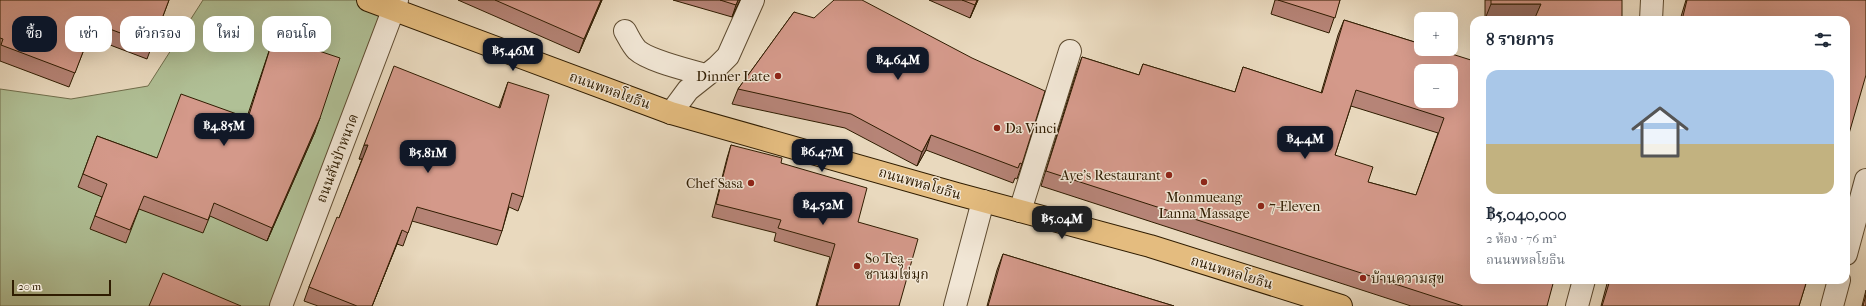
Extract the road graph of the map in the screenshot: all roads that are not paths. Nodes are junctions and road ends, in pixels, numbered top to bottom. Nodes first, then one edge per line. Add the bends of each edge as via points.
1 (368, 0) edge
2 (752, 0) edge
3 (1652, 0) edge
4 (395, 5) edge
5 (1651, 16) edge
6 (625, 31) dead end
7 (1070, 51) dead end
8 (705, 75) junction
9 (671, 113) junction
10 (1866, 180) edge
11 (983, 201) junction
12 (1020, 211) junction
13 (1850, 239) edge
14 (1583, 284) edge
15 (1838, 284) edge
16 (1303, 300) edge
17 (281, 306) edge
18 (955, 306) edge
19 (1341, 306) edge
20 (1577, 306) edge
21 (1832, 306) edge

1 - 4 main road, ถนนพหลโยธิน
2 - 8 street via 728,56
3 - 5 street
4 - 9 main road, ถนนพหลโยธิน
4 - 17 street, ถนนสันป่าหนาด
6 - 8 street via 638,51
7 - 12 street
8 - 9 street via 688,90
9 - 11 main road, ถนนพหลโยธิน
10 - 13 street
11 - 12 main road, ถนนพหลโยธิน
11 - 18 street
12 - 16 main road, ถนนพหลโยธิน via 1150,246
14 - 20 street
15 - 21 street
16 - 19 main road, ถนนพหลโยธิน

